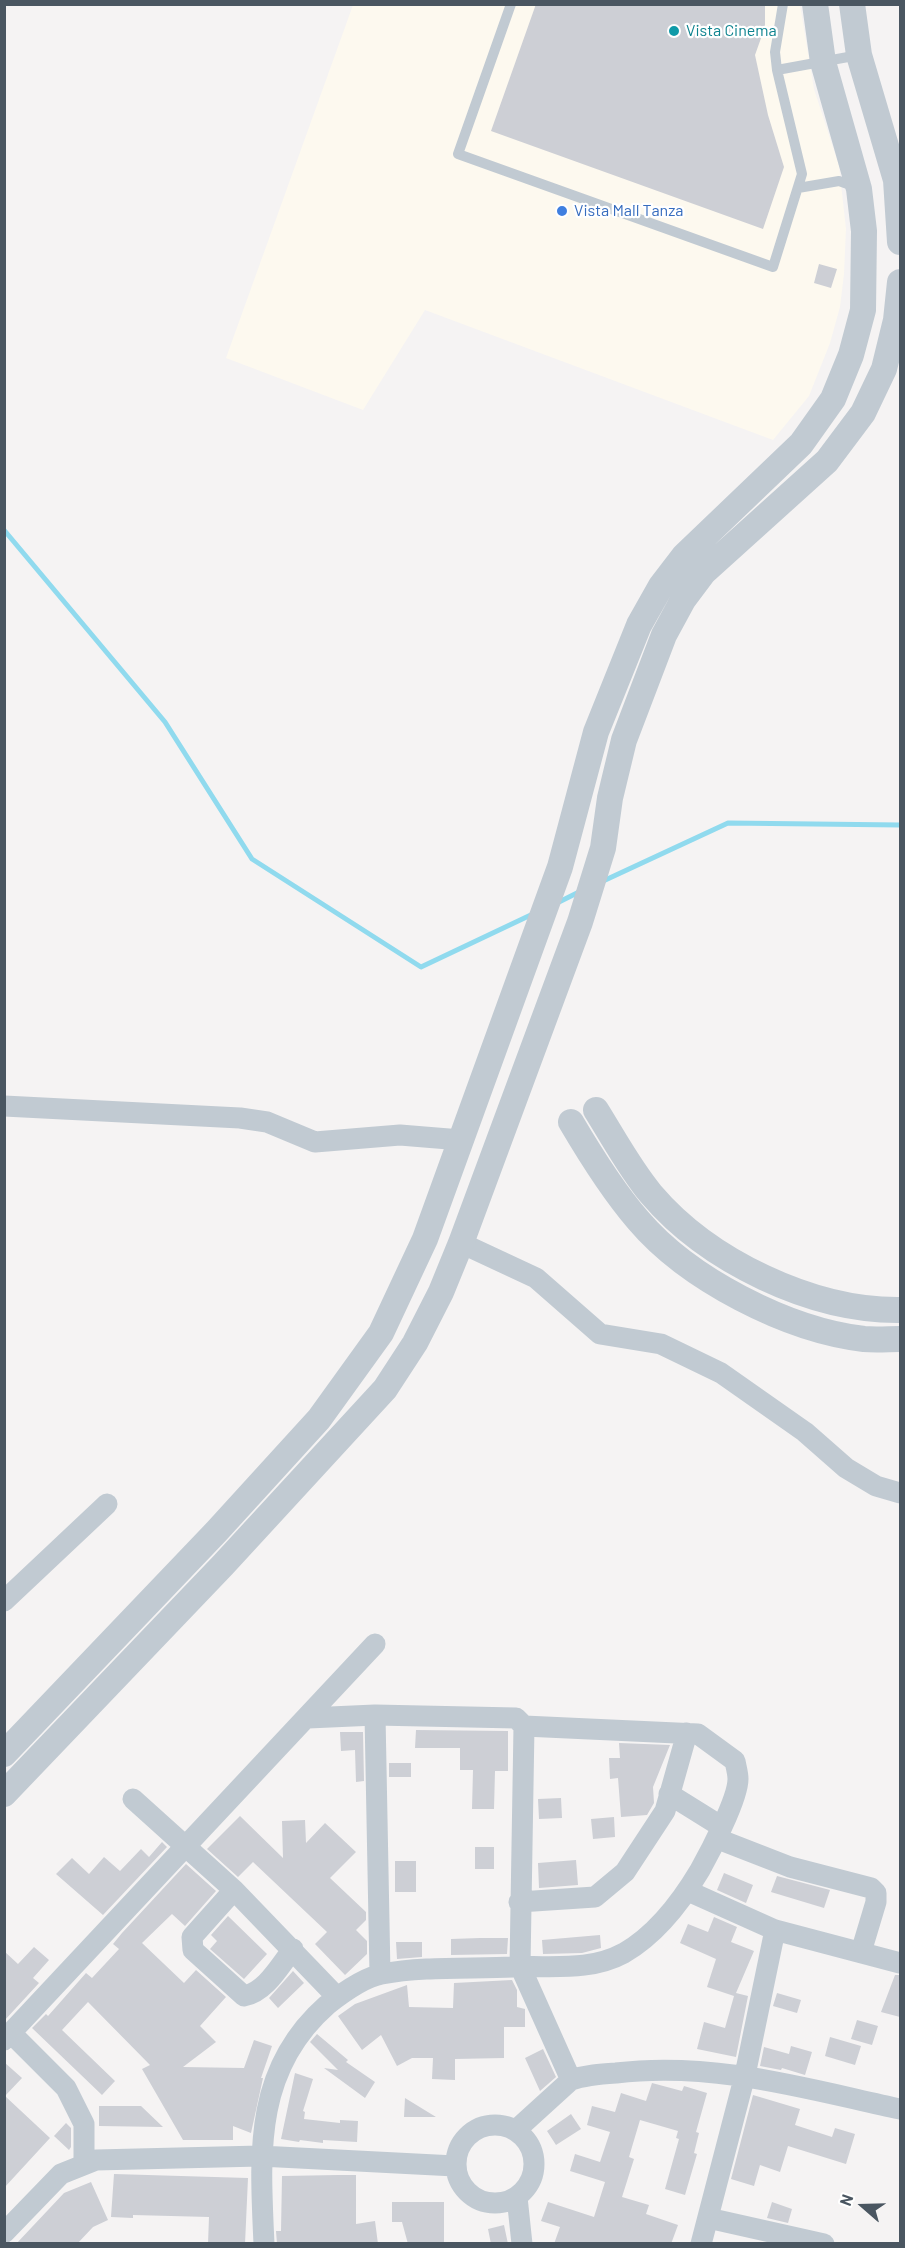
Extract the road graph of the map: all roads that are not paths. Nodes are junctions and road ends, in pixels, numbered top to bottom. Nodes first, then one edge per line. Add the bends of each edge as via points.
1 (511, 4) edge
2 (783, 4) edge
3 (815, 4) edge
4 (852, 4) edge
5 (859, 55) junction
6 (823, 62) junction
7 (777, 70) junction
8 (798, 188) junction
9 (859, 189) junction
10 (900, 242) edge
11 (900, 282) edge
12 (760, 484) junction
13 (779, 505) junction
14 (4, 1106) edge
15 (596, 1110) dead end
16 (571, 1122) dead end
17 (461, 1140) junction
18 (461, 1243) junction
19 (900, 1310) edge
20 (900, 1339) edge
21 (900, 1493) edge
22 (107, 1503) dead end
23 (4, 1601) edge
24 (375, 1644) dead end
25 (375, 1715) junction
26 (308, 1719) junction
27 (524, 1726) junction
28 (687, 1733) junction
29 (4, 1754) edge
30 (4, 1794) edge
31 (669, 1794) junction
32 (133, 1799) dead end
33 (720, 1833) junction
34 (188, 1846) junction
35 (234, 1890) junction
36 (688, 1891) junction
37 (519, 1902) junction
38 (775, 1930) junction
39 (293, 1949) junction
40 (861, 1952) junction
41 (900, 1963) edge
42 (520, 1966) junction
43 (380, 1974) junction
44 (337, 1997) junction
45 (8, 2036) edge
46 (745, 2075) junction
47 (571, 2080) junction
48 (900, 2109) edge
49 (516, 2130) junction
50 (260, 2156) junction
51 (84, 2163) junction
52 (455, 2166) junction
53 (517, 2197) junction
54 (708, 2218) junction
55 (4, 2233) edge
56 (264, 2244) edge
57 (522, 2244) edge
58 (701, 2244) edge
59 (824, 2244) edge

1 - 8 lane via 458,154 773,267
2 - 7 lane via 775,52
3 - 6 street
4 - 5 street
5 - 6 lane
5 - 10 street via 896,180
6 - 7 lane
6 - 9 street
7 - 8 lane via 802,174
8 - 9 lane via 839,181
9 - 12 street via 864,231 862,310 851,355 833,399 801,444
11 - 13 street via 884,369 863,413 827,461
12 - 13 street
12 - 17 street via 684,556 639,625 596,732 560,867
13 - 18 street via 704,572 664,635 624,740 603,848 580,922
14 - 17 street via 240,1118 267,1122 315,1142 400,1135
15 - 19 street via 651,1194 700,1239 767,1280 827,1300
16 - 20 street via 596,1165 639,1221 682,1263 750,1302 809,1327 864,1339
17 - 29 street via 425,1239 381,1333 319,1419
18 - 21 street via 536,1278 600,1334 661,1344 721,1373 805,1432 846,1468 876,1486
18 - 30 street via 415,1343 385,1389
22 - 23 street
24 - 26 street
25 - 26 street
25 - 27 street via 516,1718
25 - 43 street
26 - 34 street
27 - 28 street
27 - 37 street
28 - 31 street
28 - 33 street via 698,1734 735,1761 738,1780
31 - 33 street
31 - 37 street via 664,1811 625,1872 595,1897
32 - 34 street
33 - 36 street
33 - 40 street via 790,1867 871,1888 876,1893 876,1902
34 - 35 street
34 - 45 street
35 - 39 street
35 - 39 street via 192,1937 193,1950 244,1996 267,1982
36 - 38 street
36 - 42 street via 660,1925 624,1953 586,1966
37 - 42 street
38 - 40 street
38 - 46 street
39 - 44 street
40 - 41 street
42 - 43 street
42 - 47 street
43 - 44 street
44 - 50 street via 308,2022 291,2044 275,2079
45 - 51 street via 66,2088 84,2124
46 - 47 street via 649,2069
46 - 48 street
46 - 54 street
47 - 49 street
49 - 52 street via 502,2124 474,2129 457,2152
49 - 53 street via 528,2140 534,2163 528,2186
50 - 51 street
50 - 52 street
50 - 56 street
51 - 55 street via 61,2174
52 - 53 street via 470,2195 485,2202 502,2203
53 - 57 street
54 - 58 street
54 - 59 street

